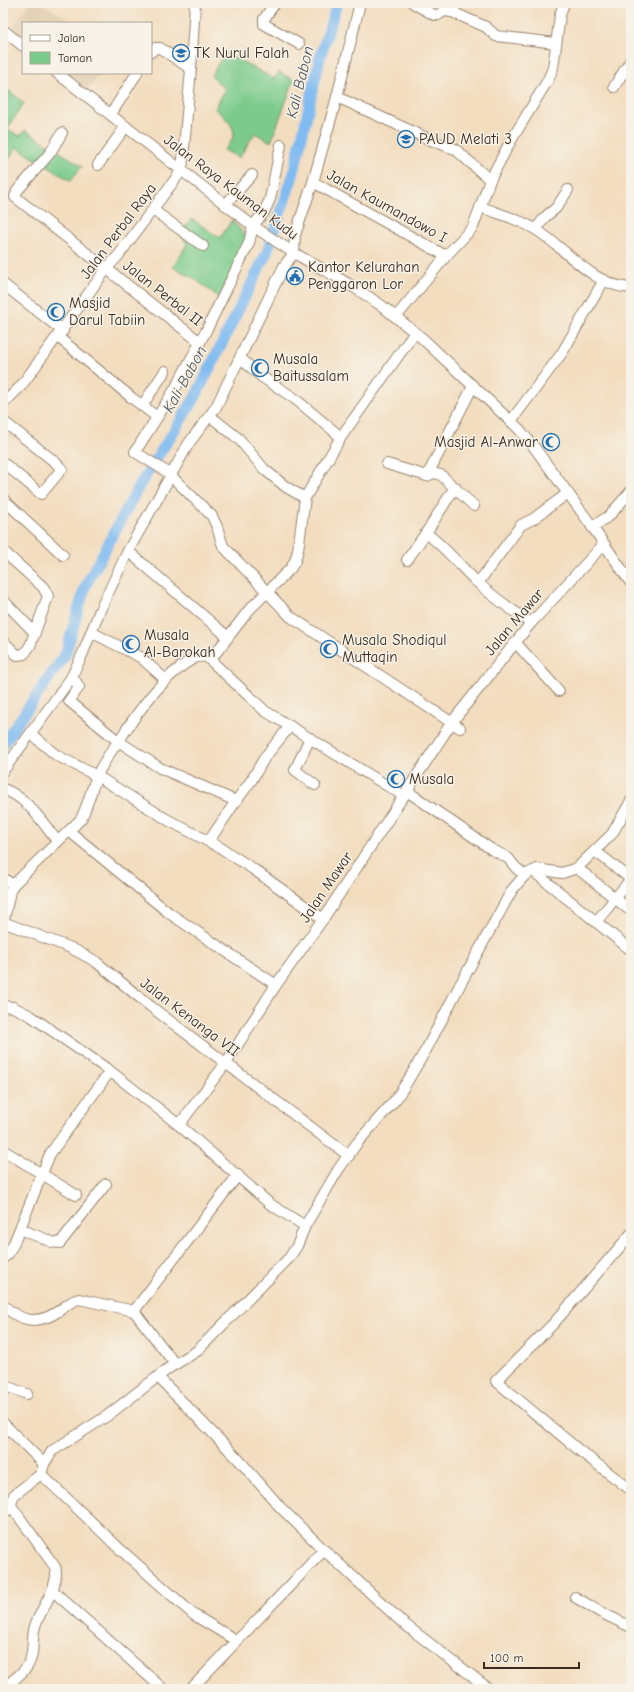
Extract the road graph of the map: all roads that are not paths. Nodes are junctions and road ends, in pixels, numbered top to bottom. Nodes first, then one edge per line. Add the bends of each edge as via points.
1 (195, 3) edge
2 (275, 3) edge
3 (360, 3) edge
4 (413, 3) edge
5 (564, 3) edge
6 (628, 3) edge
7 (631, 4) edge
8 (455, 8) edge
9 (3, 30) edge
10 (556, 43) junction
11 (299, 44) dead end
12 (22, 45) edge
13 (152, 51) edge
14 (631, 60) edge
15 (192, 69) junction
16 (58, 74) edge
17 (136, 74) edge
18 (614, 87) dead end
19 (337, 97) junction
20 (111, 114) junction
21 (126, 126) junction
22 (62, 133) dead end
23 (281, 145) dead end
24 (98, 165) dead end
25 (182, 170) junction
26 (252, 175) dead end
27 (490, 180) junction
28 (313, 182) junction
29 (568, 190) dead end
30 (225, 205) junction
31 (481, 207) junction
32 (153, 210) junction
33 (254, 226) junction
34 (536, 229) junction
35 (203, 246) dead end
36 (291, 252) junction
37 (446, 256) junction
38 (107, 268) junction
39 (604, 280) junction
40 (3, 284) edge
41 (631, 288) edge
42 (396, 317) junction
43 (415, 332) junction
44 (61, 334) junction
45 (200, 342) junction
46 (240, 358) junction
47 (165, 371) dead end
48 (473, 386) junction
49 (3, 404) edge
50 (142, 406) junction
51 (210, 416) junction
52 (157, 417) junction
53 (3, 421) edge
54 (511, 421) junction
55 (341, 437) junction
56 (387, 464) dead end
57 (6, 465) dead end
58 (169, 473) junction
59 (427, 476) junction
60 (455, 487) junction
61 (631, 491) edge
62 (568, 493) junction
63 (304, 498) junction
64 (3, 499) edge
65 (474, 506) dead end
66 (592, 527) junction
67 (426, 533) junction
68 (604, 544) junction
69 (3, 551) edge
70 (128, 551) junction
71 (63, 555) dead end
72 (407, 560) dead end
73 (478, 583) junction
74 (631, 583) edge
75 (267, 592) junction
76 (3, 600) edge
77 (531, 623) junction
78 (91, 632) junction
79 (35, 633) junction
80 (228, 637) junction
81 (3, 641) edge
82 (515, 642) junction
83 (207, 657) junction
84 (71, 678) junction
85 (166, 680) junction
86 (559, 691) dead end
87 (452, 722) junction
88 (290, 726) junction
89 (460, 728) dead end
90 (31, 734) junction
91 (310, 738) junction
92 (118, 741) junction
93 (3, 771) edge
94 (97, 776) junction
95 (315, 785) dead end
96 (3, 789) edge
97 (405, 794) junction
98 (236, 801) junction
99 (631, 801) edge
100 (69, 831) junction
101 (57, 841) junction
102 (209, 841) junction
103 (595, 850) junction
104 (577, 868) junction
105 (529, 873) junction
106 (3, 878) edge
107 (631, 879) edge
108 (13, 885) junction
109 (616, 899) junction
110 (631, 911) edge
111 (323, 919) junction
112 (596, 922) junction
113 (3, 923) edge
114 (631, 950) edge
115 (276, 985) junction
116 (3, 1006) edge
117 (226, 1063) junction
118 (110, 1071) junction
119 (179, 1125) junction
120 (3, 1150) edge
121 (349, 1156) junction
122 (42, 1173) junction
123 (238, 1175) junction
124 (106, 1184) dead end
125 (76, 1194) dead end
126 (305, 1226) junction
127 (20, 1229) junction
128 (631, 1234) edge
129 (3, 1258) edge
130 (3, 1305) edge
131 (134, 1310) junction
132 (175, 1364) junction
133 (158, 1377) junction
134 (4, 1387) edge
135 (27, 1394) dead end
136 (3, 1423) edge
137 (44, 1464) junction
138 (41, 1474) junction
139 (631, 1490) edge
140 (12, 1507) junction
141 (3, 1513) edge
142 (324, 1550) junction
143 (52, 1590) junction
144 (575, 1597) dead end
145 (631, 1627) edge
146 (237, 1641) junction
147 (3, 1688) edge
148 (162, 1689) edge
149 (191, 1689) edge
150 (489, 1689) edge

1 - 15 street
2 - 11 street via 264,19 264,24
3 - 19 street
4 - 8 street via 434,15
5 - 10 street
6 - 7 street
8 - 10 street via 496,36
9 - 12 street
10 - 27 street via 553,68 548,80
13 - 15 street via 160,48
14 - 18 street
15 - 25 street
16 - 20 street, Jalan Raya Kauman Kudu
17 - 20 street
19 - 27 street via 455,149
19 - 28 street
20 - 21 street, Jalan Raya Kauman Kudu
21 - 24 street
21 - 25 street, Jalan Raya Kauman Kudu
22 - 38 street, Jalan Perbal II via 50,153 17,191 15,197
23 - 33 street via 270,199
25 - 30 street, Jalan Raya Kauman Kudu
25 - 32 street, Jalan Perbal Raya
26 - 30 street
27 - 31 street
28 - 36 street
28 - 37 street, Jalan Kaumandowo I
29 - 34 street via 556,208
30 - 33 street, Jalan Raya Kauman Kudu
31 - 34 street
31 - 37 street via 473,227
32 - 35 street
32 - 38 street, Jalan Perbal Raya
33 - 36 street, Jalan Raya Kauman Kudu
33 - 45 street via 249,243
34 - 39 street via 582,267
36 - 42 street, Jalan Raya Kauman Kudu via 354,287
36 - 46 street
37 - 42 street
38 - 44 street, Jalan Perbal Raya
38 - 45 street, Jalan Perbal II
39 - 41 street via 617,286
39 - 54 street via 562,354
40 - 44 street
42 - 43 street, Jalan Raya Kauman Kudu
43 - 48 street, Jalan Raya Kauman Kudu
43 - 55 street
44 - 49 street, Jalan Perbal Raya via 21,386
44 - 50 street
45 - 52 street
46 - 51 street
46 - 55 street
47 - 50 street
48 - 54 street, Jalan Raya Kauman Kudu
48 - 59 street
50 - 52 street
51 - 58 street
51 - 63 street via 239,439 264,469
52 - 58 street via 135,452
53 - 57 street via 62,469 41,494
54 - 62 street, Jalan Raya Kauman Kudu via 534,446
55 - 63 street
56 - 59 street
58 - 70 street
58 - 75 street via 212,516 223,546
59 - 60 street via 437,473
60 - 65 street
60 - 67 street
61 - 66 street via 609,516
62 - 66 street, Jalan Raya Kauman Kudu
62 - 73 street via 521,525
63 - 75 street via 295,561
64 - 71 street
66 - 68 street, Jalan Raya Kauman Kudu
67 - 72 street
67 - 73 street
68 - 74 street, Jalan Raya Kauman Kudu
68 - 77 street, Jalan Mawar
69 - 79 street via 48,596
70 - 78 street
70 - 80 street
73 - 77 street
75 - 80 street
75 - 87 street via 295,620
76 - 79 street
77 - 82 street, Jalan Mawar
78 - 84 street
78 - 85 street via 140,657
79 - 81 street via 26,652 17,655
80 - 83 street via 215,654
82 - 86 street
82 - 87 street, Jalan Mawar
83 - 85 street via 194,659
83 - 88 street via 265,711
84 - 90 street
84 - 92 street via 78,687 70,701
85 - 92 street via 139,710
87 - 89 street
87 - 97 street, Jalan Mawar
88 - 91 street
88 - 98 street via 265,757
90 - 93 street
90 - 94 street via 56,755
91 - 95 street via 295,770
91 - 97 street
92 - 94 street
92 - 98 street via 160,768
94 - 100 street via 83,815
94 - 102 street via 168,820
96 - 101 street via 34,811
97 - 105 street
97 - 111 street, Jalan Mawar
98 - 102 street
99 - 103 street via 612,834
100 - 101 street
100 - 115 street via 169,913
101 - 108 street
102 - 111 street
103 - 104 street
103 - 107 street
104 - 105 street via 562,874 543,869
104 - 109 street
105 - 112 street
105 - 121 street via 510,894 401,1093 357,1143
106 - 108 street
107 - 109 street
108 - 113 street
109 - 110 street
109 - 112 street
111 - 115 street, Jalan Mawar
112 - 114 street
113 - 117 street, Jalan Kenanga VII via 84,954
115 - 117 street, Jalan Mawar
116 - 118 street via 31,1016
117 - 119 street, Jalan Mawar
117 - 121 street, Jalan Kenanga VII
118 - 119 street
118 - 122 street via 53,1148
119 - 123 street
120 - 122 street
121 - 126 street
122 - 125 street
122 - 127 street
123 - 126 street via 270,1204
123 - 131 street
124 - 127 street via 60,1243
126 - 132 street via 293,1253 270,1278 197,1351
127 - 129 street via 11,1250
128 - 139 street via 554,1324 496,1381
130 - 131 street via 16,1317 34,1320 50,1317 79,1299
131 - 132 street
132 - 133 street
133 - 137 street via 107,1416 52,1451
133 - 142 street
134 - 135 street
136 - 137 street
137 - 138 street
138 - 140 street via 14,1495
138 - 146 street via 194,1615
140 - 141 street
140 - 143 street via 55,1566
142 - 146 street
142 - 150 street via 403,1623
143 - 147 street via 34,1627 30,1663
143 - 148 street
144 - 145 street
146 - 149 street

